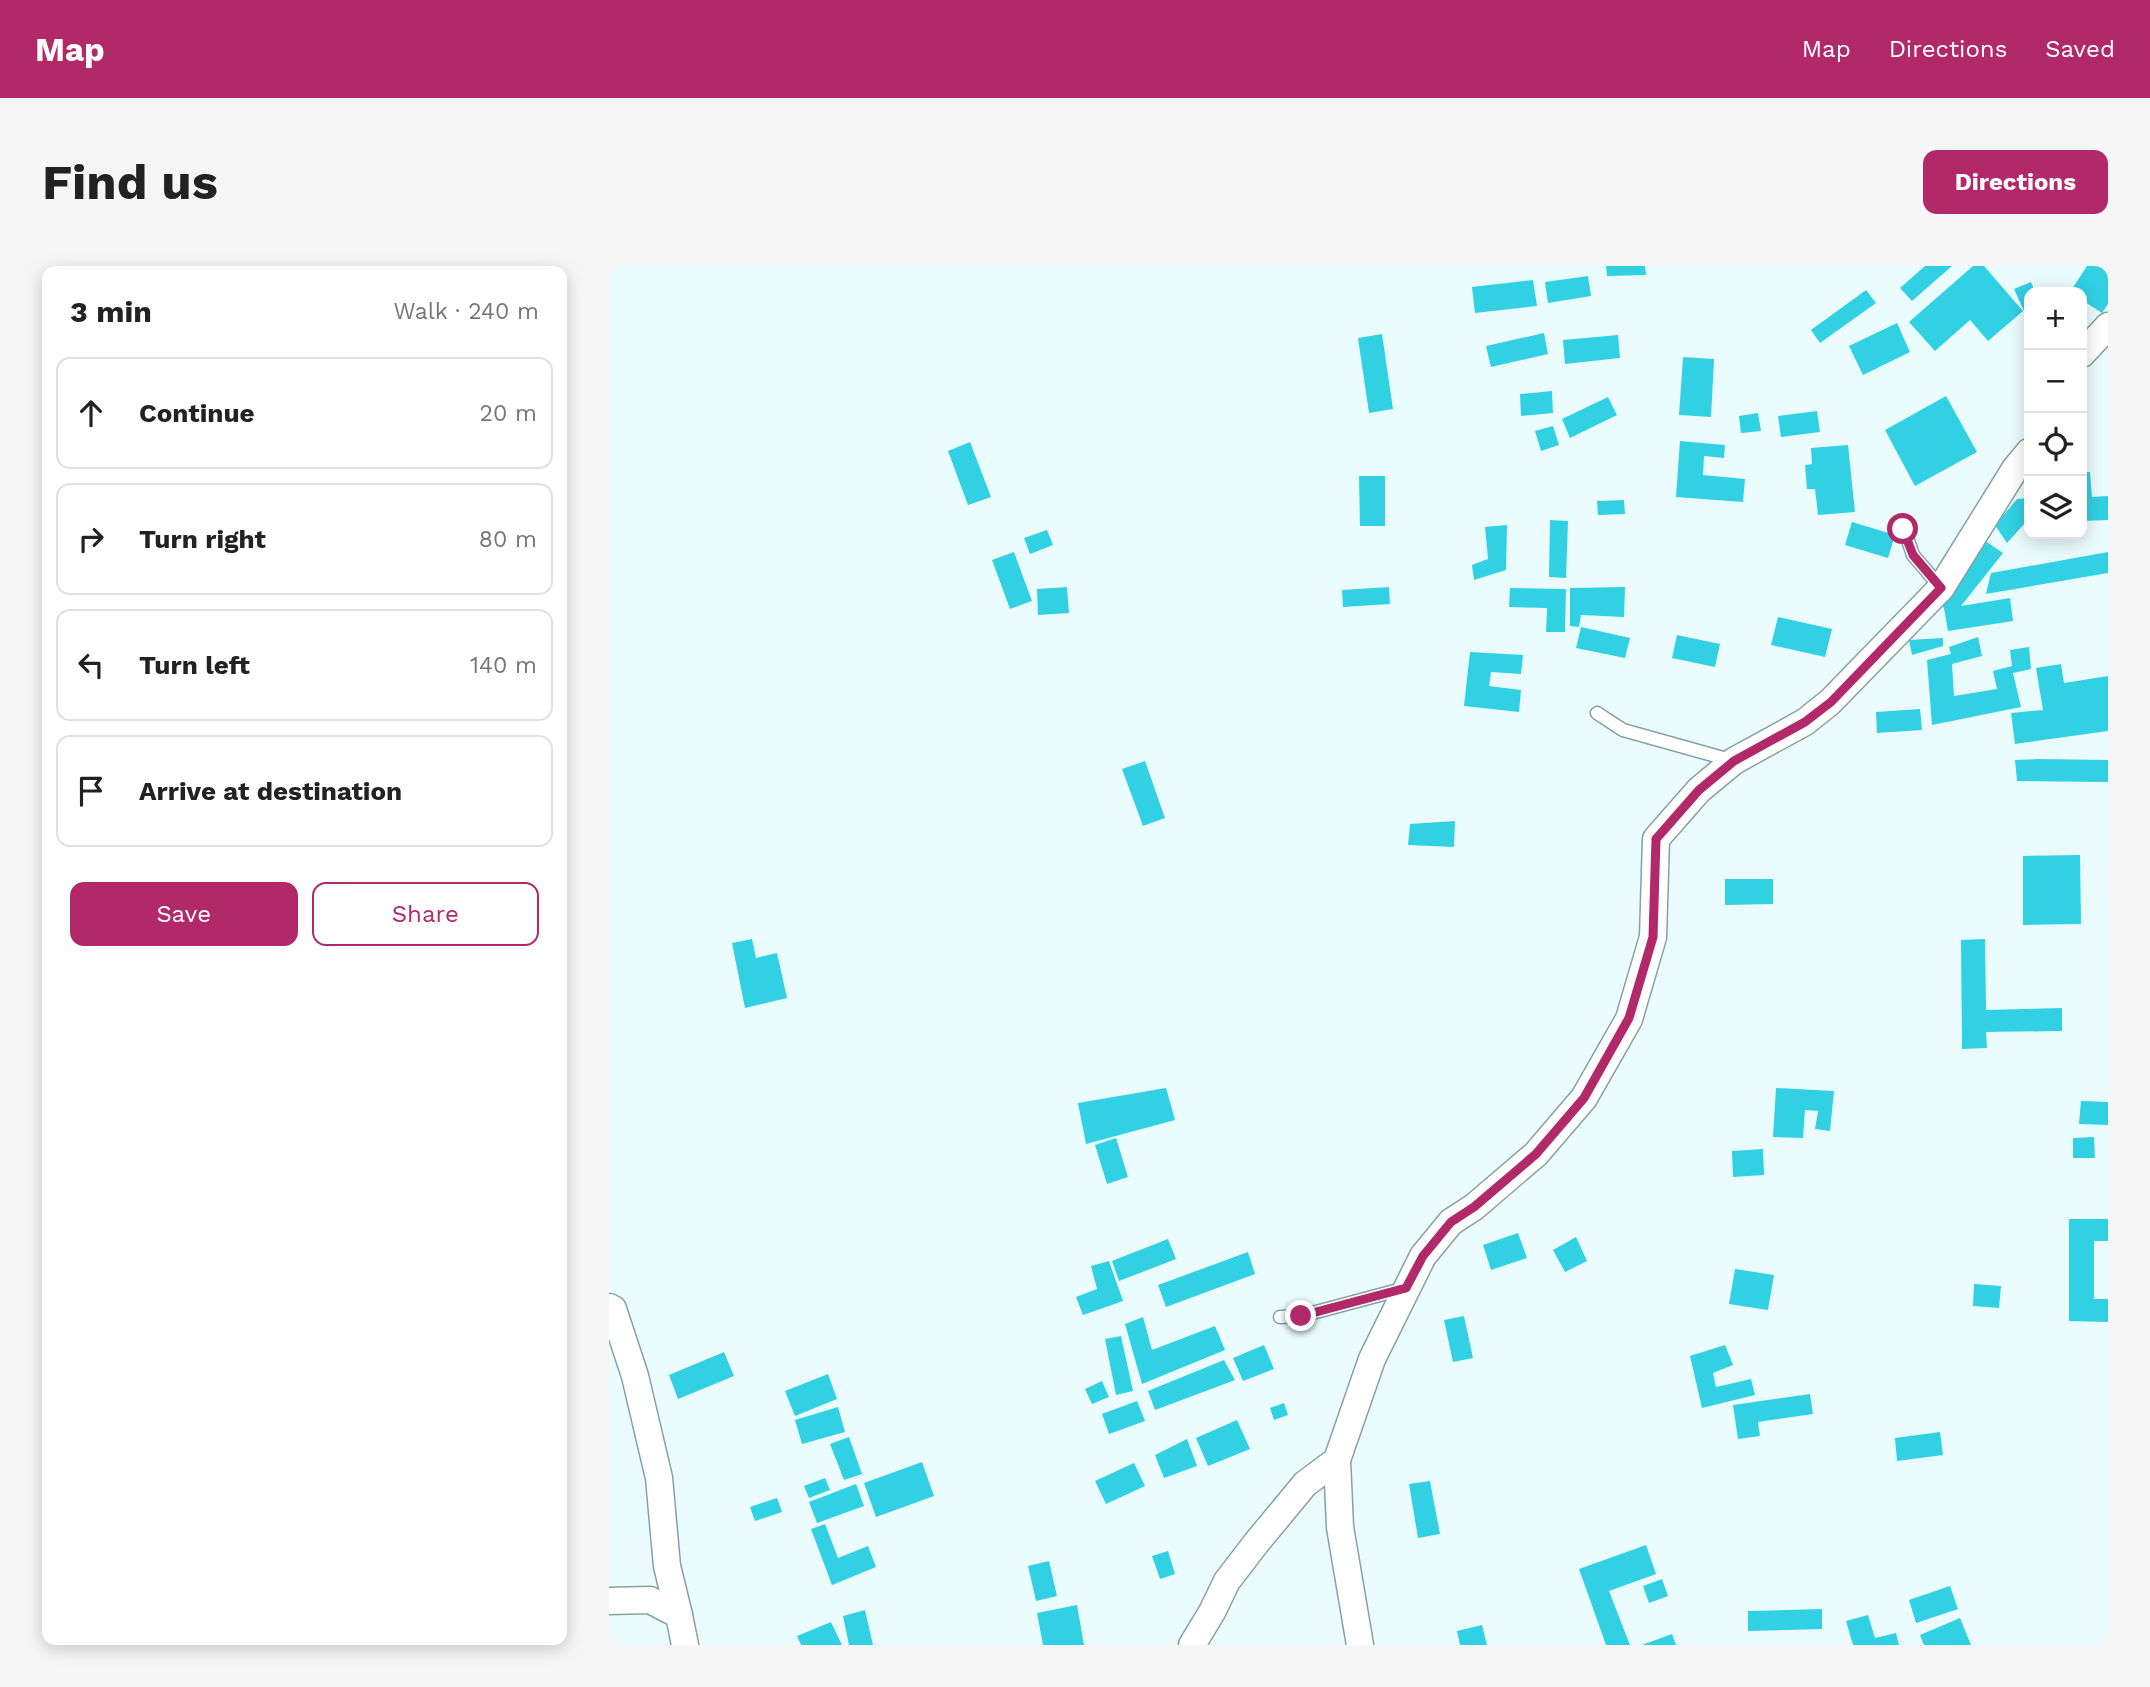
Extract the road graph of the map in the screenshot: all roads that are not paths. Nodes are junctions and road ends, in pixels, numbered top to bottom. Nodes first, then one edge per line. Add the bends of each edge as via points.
1 (2108, 326) edge
2 (2086, 350) edge
3 (2024, 458) edge
4 (1903, 529) dead end
5 (1941, 588) junction
6 (1597, 712) dead end
7 (1734, 761) junction
8 (1406, 1288) junction
9 (609, 1307) edge
10 (1280, 1317) dead end
11 (1337, 1460) junction
12 (609, 1601) edge
13 (679, 1615) junction
14 (685, 1645) edge
15 (1192, 1645) edge
16 (1360, 1645) edge

1 - 2 street
3 - 5 street
4 - 5 lane via 1913,555
5 - 7 street via 1831,702 1805,722
6 - 7 lane via 1623,730
7 - 8 street via 1699,790 1656,839 1653,937 1629,1018 1584,1098 1536,1154 1451,1222 1423,1256
8 - 10 lane via 1301,1316
8 - 11 street via 1372,1359
9 - 13 street via 635,1377 659,1478 667,1566
11 - 15 street via 1305,1483 1257,1542 1227,1581
11 - 16 street via 1340,1527
12 - 13 street via 650,1601
13 - 14 street

